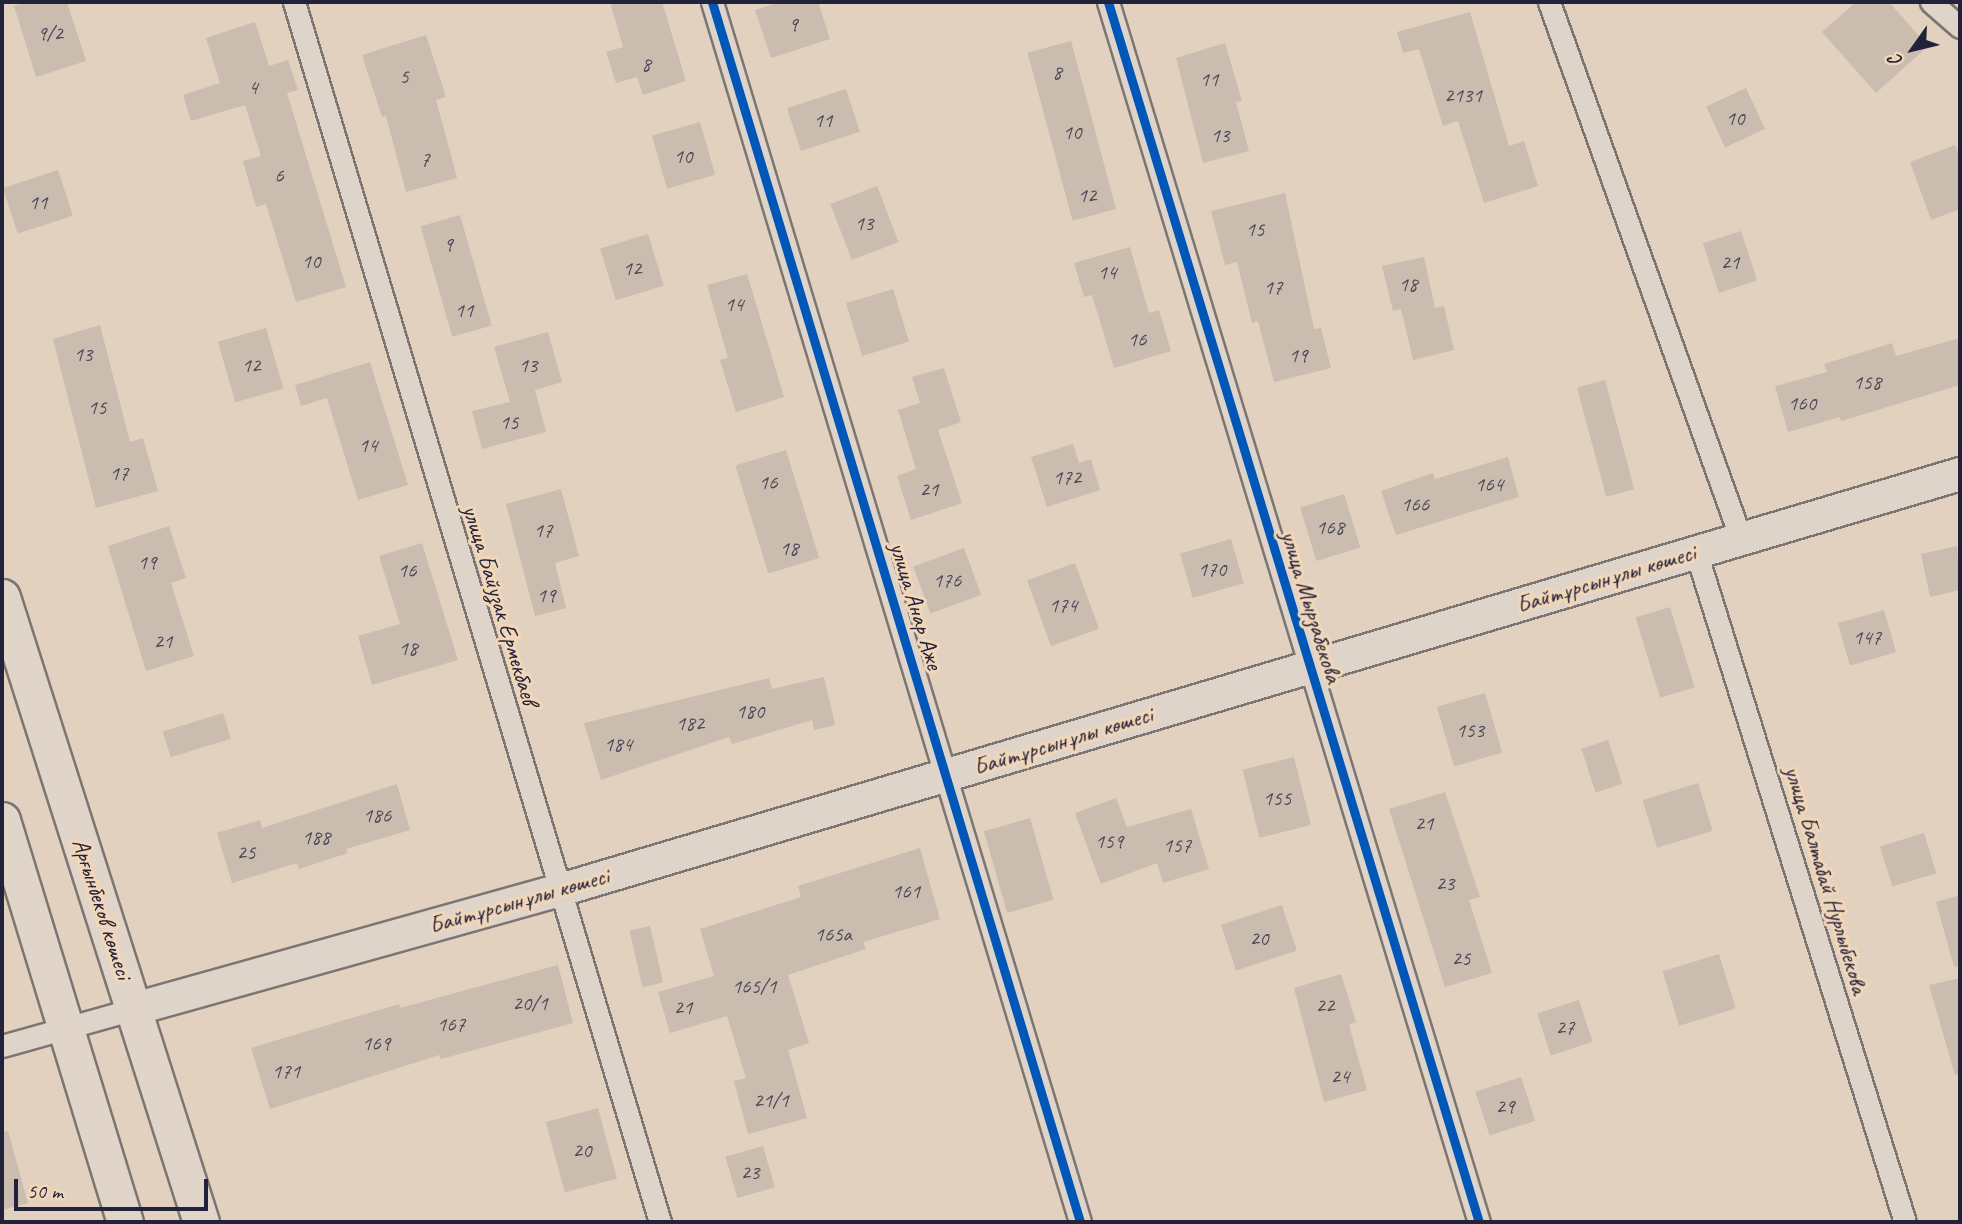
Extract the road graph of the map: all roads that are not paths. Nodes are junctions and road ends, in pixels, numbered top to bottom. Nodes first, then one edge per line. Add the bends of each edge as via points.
1 (294, 2) edge
2 (712, 2) edge
3 (1108, 2) edge
4 (1549, 2) edge
5 (1931, 2) edge
6 (1960, 27) edge
7 (1960, 474) edge
8 (1741, 539) junction
9 (1696, 552) junction
10 (2, 597) edge
11 (1310, 667) junction
12 (948, 775) junction
13 (2, 821) edge
14 (557, 891) junction
15 (134, 1009) junction
16 (67, 1026) junction
17 (2, 1046) edge
18 (125, 1222) edge
19 (201, 1222) edge
20 (660, 1222) edge
21 (1080, 1222) edge
22 (1479, 1222) edge
23 (1905, 1222) edge

1 - 14 street, улица Байузак Ермекбаев
2 - 12 street, улица Анар Аже
3 - 11 street, улица Мырзабекова
4 - 8 street
5 - 6 street
7 - 8 main road, Байтұрсынұлы көшесі
8 - 9 main road, Байтұрсынұлы көшесі
9 - 11 main road, Байтұрсынұлы көшесі
9 - 23 street, улица Балтабай Нурлыбекова
10 - 15 main road, Арғынбеков көшесі
11 - 12 main road, Байтұрсынұлы көшесі
11 - 22 street, улица Мырзабекова
12 - 14 main road, Байтұрсынұлы көшесі
12 - 21 street, улица Анар Аже
13 - 16 main road
14 - 15 main road, Байтұрсынұлы көшесі
14 - 20 street, улица Байузак Ермекбаев
15 - 16 street, Байтұрсынұлы көшесі
15 - 19 main road, Арғынбеков көшесі
16 - 17 street, Байтұрсынұлы көшесі
16 - 18 main road

